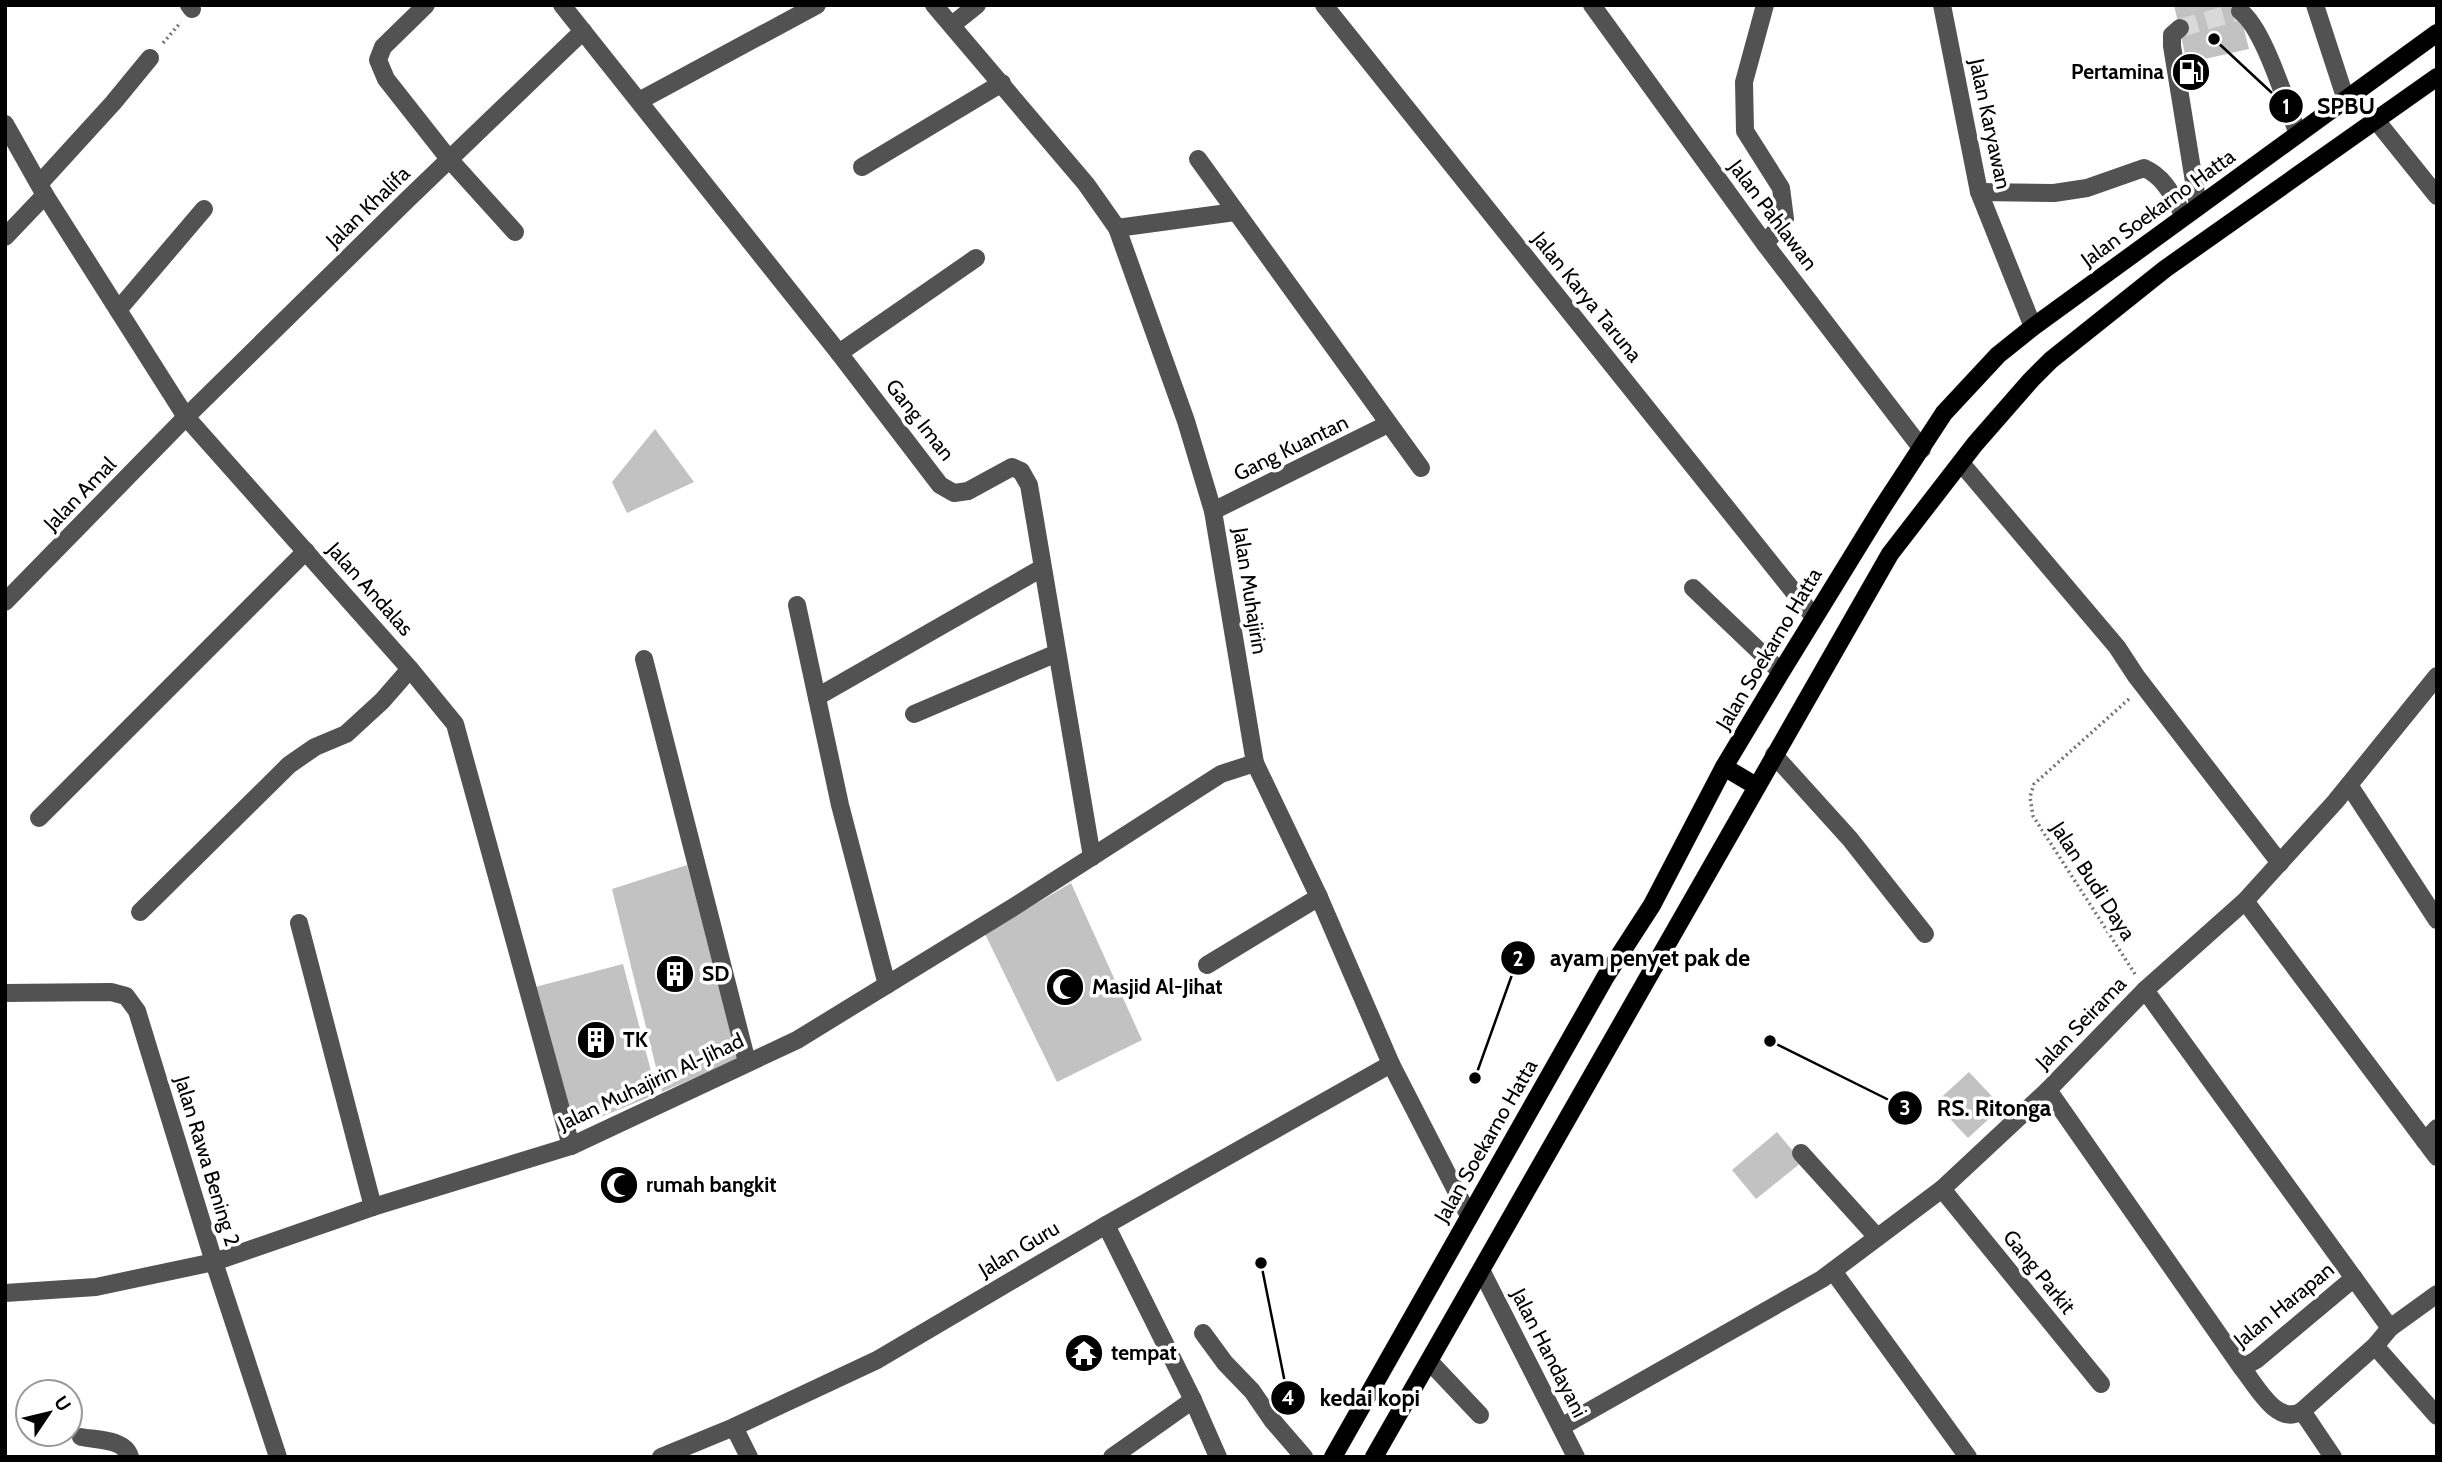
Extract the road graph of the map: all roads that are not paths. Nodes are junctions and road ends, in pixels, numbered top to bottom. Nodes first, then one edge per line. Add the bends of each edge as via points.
1 (426, 5) edge
2 (562, 5) edge
3 (817, 5) edge
4 (934, 5) edge
5 (977, 5) edge
6 (1324, 5) edge
7 (1591, 5) edge
8 (1765, 5) edge
9 (1942, 5) edge
10 (2315, 5) edge
11 (2240, 11) dead end
12 (952, 25) junction
13 (2180, 28) dead end
14 (583, 32) junction
15 (2437, 33) edge
16 (150, 58) road end
17 (2437, 77) edge
18 (1002, 83) junction
19 (2346, 100) junction
20 (639, 101) junction
21 (2375, 119) junction
22 (5, 124) edge
23 (2298, 134) junction
24 (449, 159) junction
25 (1198, 159) dead end
26 (862, 167) dead end
27 (43, 189) junction
28 (1979, 192) junction
29 (2437, 196) edge
30 (204, 209) dead end
31 (2191, 211) junction
32 (1235, 212) junction
33 (1117, 228) junction
34 (515, 232) dead end
35 (5, 237) edge
36 (1765, 244) junction
37 (975, 258) dead end
38 (118, 310) junction
39 (2033, 327) junction
40 (839, 353) junction
41 (186, 417) junction
42 (1388, 424) junction
43 (1922, 449) junction
44 (1961, 463) junction
45 (1421, 468) dead end
46 (1213, 511) junction
47 (306, 551) junction
48 (1042, 568) junction
49 (1693, 588) dead end
50 (5, 601) edge
51 (797, 604) dead end
52 (1814, 617) junction
53 (1057, 653) junction
54 (644, 659) dead end
55 (410, 669) junction
56 (1781, 672) junction
57 (2437, 676) edge
58 (817, 697) junction
59 (914, 714) dead end
60 (1774, 755) junction
61 (1255, 763) junction
62 (1724, 767) junction
63 (2349, 785) junction
64 (1756, 786) junction
65 (39, 818) dead end
66 (1092, 857) junction
67 (2280, 863) junction
68 (1319, 897) junction
69 (2245, 901) junction
70 (140, 912) dead end
71 (2437, 920) edge
72 (299, 923) dead end
73 (1925, 934) dead end
74 (1207, 965) dead end
75 (887, 985) junction
76 (2145, 990) junction
77 (5, 993) edge
78 (747, 1062) junction
79 (1391, 1064) junction
80 (2048, 1090) junction
81 (2431, 1135) edge
82 (570, 1146) junction
83 (1801, 1153) dead end
84 (2437, 1157) edge
85 (1942, 1189) junction
86 (373, 1207) junction
87 (1469, 1216) junction
88 (1106, 1225) junction
89 (1878, 1237) junction
90 (214, 1262) junction
91 (1481, 1270) junction
92 (1833, 1271) junction
93 (2354, 1278) junction
94 (5, 1293) edge
95 (2437, 1294) edge
96 (2389, 1328) junction
97 (1203, 1332) dead end
98 (2375, 1346) junction
99 (1429, 1361) junction
100 (2242, 1368) junction
101 (2101, 1384) dead end
102 (1193, 1400) junction
103 (2302, 1411) junction
104 (1480, 1415) dead end
105 (2437, 1416) edge
106 (734, 1427) junction
107 (1561, 1427) junction
108 (84, 1438) edge
109 (130, 1457) edge
110 (278, 1457) edge
111 (661, 1457) edge
112 (750, 1457) edge
113 (1112, 1457) edge
114 (1218, 1457) edge
115 (1304, 1457) edge
116 (1333, 1457) edge
117 (1374, 1457) edge
118 (1576, 1457) edge
119 (1968, 1457) edge
120 (2333, 1457) edge

1 - 24 street via 383,47 378,60 386,79
2 - 14 street, Gang Iman
3 - 20 street
4 - 12 street, Jalan Muhajirin
5 - 12 street
6 - 52 street, Jalan Karya Taruna
7 - 36 street, Jalan Pahlawan
8 - 36 street via 1744,82 1745,131 1781,188 1785,219
9 - 28 street, Jalan Karyawan
10 - 19 street
11 - 23 street via 2250,18 2260,39
12 - 18 street, Jalan Muhajirin
13 - 31 street via 2172,36 2172,46
14 - 20 street, Gang Iman
14 - 24 street, Jalan Khalifa
15 - 19 main road, Jalan Soekarno Hatta
16 - 27 street
17 - 21 main road
18 - 26 street
18 - 33 street, Jalan Muhajirin
19 - 23 main road, Jalan Soekarno Hatta
20 - 40 street, Gang Iman
21 - 29 street
21 - 44 main road via 2165,268 2052,360
22 - 27 street, Jalan Andalas
23 - 31 main road, Jalan Soekarno Hatta
24 - 34 street
24 - 41 street, Jalan Khalifa
25 - 32 street
27 - 35 street
27 - 38 street, Jalan Andalas
28 - 31 street via 2054,193 2087,188 2144,168
28 - 39 street, Jalan Karyawan
30 - 38 street
31 - 39 main road, Jalan Soekarno Hatta
32 - 33 street
32 - 42 street
33 - 46 street, Jalan Muhajirin
36 - 43 street, Jalan Pahlawan
37 - 40 street
38 - 41 street, Jalan Andalas
39 - 43 main road, Jalan Soekarno Hatta via 1998,355 1953,404
40 - 48 street, Gang Iman via 940,485 954,493 968,491 1012,467 1021,471 1029,485
41 - 47 street, Jalan Andalas
41 - 50 street, Jalan Amal
42 - 45 street
42 - 46 street, Gang Kuantan
43 - 52 main road, Jalan Soekarno Hatta
44 - 60 main road via 1890,554
44 - 67 street via 2117,647
46 - 61 street, Jalan Muhajirin
47 - 55 street, Jalan Andalas
47 - 65 street
48 - 53 street, Gang Iman
48 - 58 street
49 - 56 street
51 - 58 street
52 - 56 main road, Jalan Soekarno Hatta
53 - 59 street
53 - 66 street, Gang Iman
54 - 78 street
55 - 70 street via 346,734 289,765
55 - 82 street, Jalan Andalas via 455,724
56 - 62 main road, Jalan Soekarno Hatta
57 - 63 street, Jalan Seirama
58 - 75 street via 839,806
60 - 64 main road
60 - 73 street via 1850,839
61 - 66 street, Jalan Muhajirin Al-Jihad via 1221,774
61 - 68 street, Jalan Muhajirin
62 - 64 main road
62 - 87 main road, Jalan Soekarno Hatta via 1652,905 1606,976
63 - 67 street, Jalan Seirama
63 - 71 street
64 - 91 main road
66 - 75 street, Jalan Muhajirin Al-Jihad
67 - 69 street, Jalan Seirama
68 - 74 street
68 - 79 street, Jalan Muhajirin
69 - 76 street, Jalan Seirama
69 - 81 street
72 - 86 street
75 - 78 street, Jalan Muhajirin Al-Jihad via 797,1040
76 - 80 street, Jalan Seirama
76 - 93 street
77 - 90 street, Jalan Rawa Bening 2 via 111,992 126,996 137,1011
78 - 82 street, Jalan Muhajirin Al-Jihad
79 - 87 street, Jalan Muhajirin
79 - 88 street, Jalan Guru
80 - 85 street, Jalan Seirama
80 - 100 street
81 - 84 street
82 - 86 street, Jalan Muhajirin Al-Jihad
83 - 89 street
85 - 89 street, Jalan Seirama
85 - 101 street, Gang Parkit
86 - 90 street, Jalan Muhajirin Al-Jihad
87 - 116 main road, Jalan Soekarno Hatta
88 - 102 street
88 - 106 street, Jalan Guru via 877,1360
89 - 92 street, Jalan Seirama
90 - 94 street, Jalan Muhajirin Al-Jihad via 96,1287
90 - 110 street, Jalan Rawa Bening 2
91 - 99 main road
91 - 107 street, Jalan Handayani
92 - 107 street, Jalan Seirama
92 - 119 street
93 - 96 street
93 - 100 street, Jalan Harapan
95 - 96 street
96 - 98 street
97 - 115 street
98 - 103 street
98 - 105 street
99 - 104 street
99 - 117 main road
100 - 103 street via 2284,1415
102 - 113 street
102 - 114 street
103 - 120 street
106 - 111 street, Jalan Guru
106 - 112 street
107 - 118 street, Jalan Handayani
108 - 109 street via 122,1444

